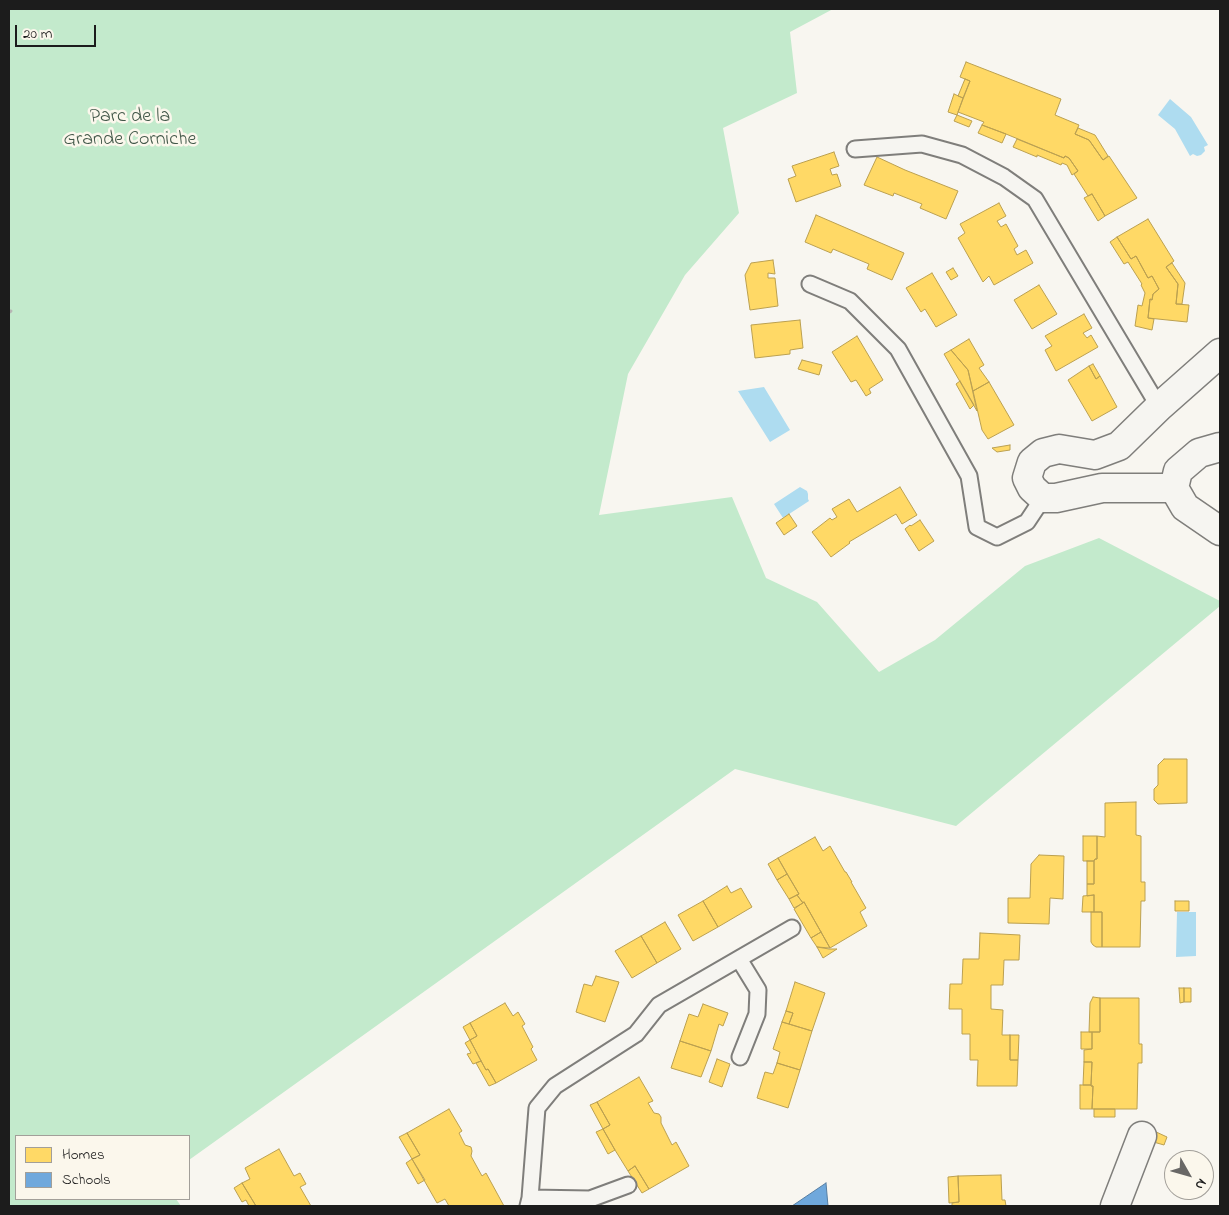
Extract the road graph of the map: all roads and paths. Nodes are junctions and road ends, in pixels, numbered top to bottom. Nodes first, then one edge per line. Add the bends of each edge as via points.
1 (855, 150) dead end
2 (810, 284) dead end
3 (1220, 353) edge
4 (1159, 406) junction
5 (1220, 447) edge
6 (1174, 488) junction
7 (1043, 498) junction
8 (1220, 531) edge
9 (792, 928) dead end
10 (740, 960) junction
11 (740, 1057) dead end
12 (1142, 1136) dead end
13 (628, 1185) dead end
14 (529, 1202) edge
15 (1115, 1206) edge

1 - 4 lane via 922,144 962,155 1004,177 1035,199
2 - 7 lane via 850,302 898,349 969,476 977,527 996,537 1028,522
3 - 4 street
4 - 7 street via 1119,446 1095,455 1059,449 1042,453 1032,462 1027,478
5 - 6 street via 1198,453 1178,472
6 - 7 street via 1102,488
6 - 8 street via 1185,507
9 - 10 lane
10 - 11 lane via 758,990 757,1014
10 - 14 lane via 659,1006 636,1034 555,1086 537,1108
12 - 15 street
13 - 14 lane via 590,1199

